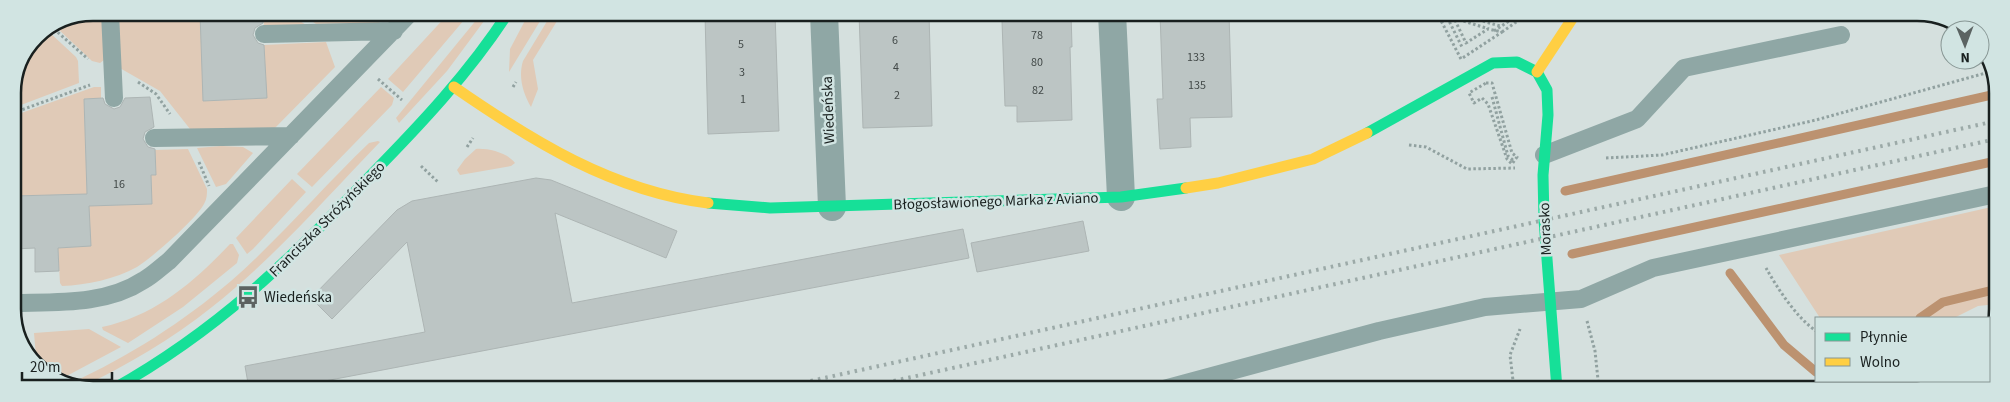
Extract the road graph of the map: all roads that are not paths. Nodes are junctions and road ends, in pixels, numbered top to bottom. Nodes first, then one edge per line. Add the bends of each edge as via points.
1 (110, 21) edge
2 (403, 21) edge
3 (503, 21) edge
4 (824, 21) edge
5 (1112, 21) edge
6 (1571, 21) edge
7 (394, 31) junction
8 (264, 34) dead end
9 (1841, 35) dead end
10 (1537, 72) junction
11 (454, 87) junction
12 (114, 98) dead end
13 (291, 136) junction
14 (154, 138) dead end
15 (1544, 155) junction
16 (1989, 196) edge
17 (1121, 197) junction
18 (832, 207) junction
19 (21, 303) edge
20 (1549, 303) junction
21 (126, 381) edge
22 (1194, 381) edge
23 (1557, 381) edge

1 - 12 lane
2 - 7 lane
3 - 11 street, Franciszka Stróżyńskiego
4 - 18 street, Wiedeńska
5 - 17 street
6 - 10 street
7 - 8 lane
7 - 13 lane
9 - 15 lane via 1684,68 1637,119
10 - 15 street, Morasko via 1547,90
10 - 17 street, Błogosławionego Marka z Aviano via 1517,62 1493,63 1370,132 1313,159 1218,183
11 - 18 street, Błogosławionego Marka z Aviano via 541,144 596,173 656,193 714,205
11 - 21 street, Franciszka Stróżyńskiego via 341,207 248,297 181,348
13 - 14 lane
13 - 19 lane via 169,261 144,281 112,295 78,302
15 - 20 street, Morasko
16 - 20 lane via 1653,268 1581,299
17 - 18 street, Błogosławionego Marka z Aviano
20 - 22 lane via 1485,307 1379,331
20 - 23 street, Morasko

